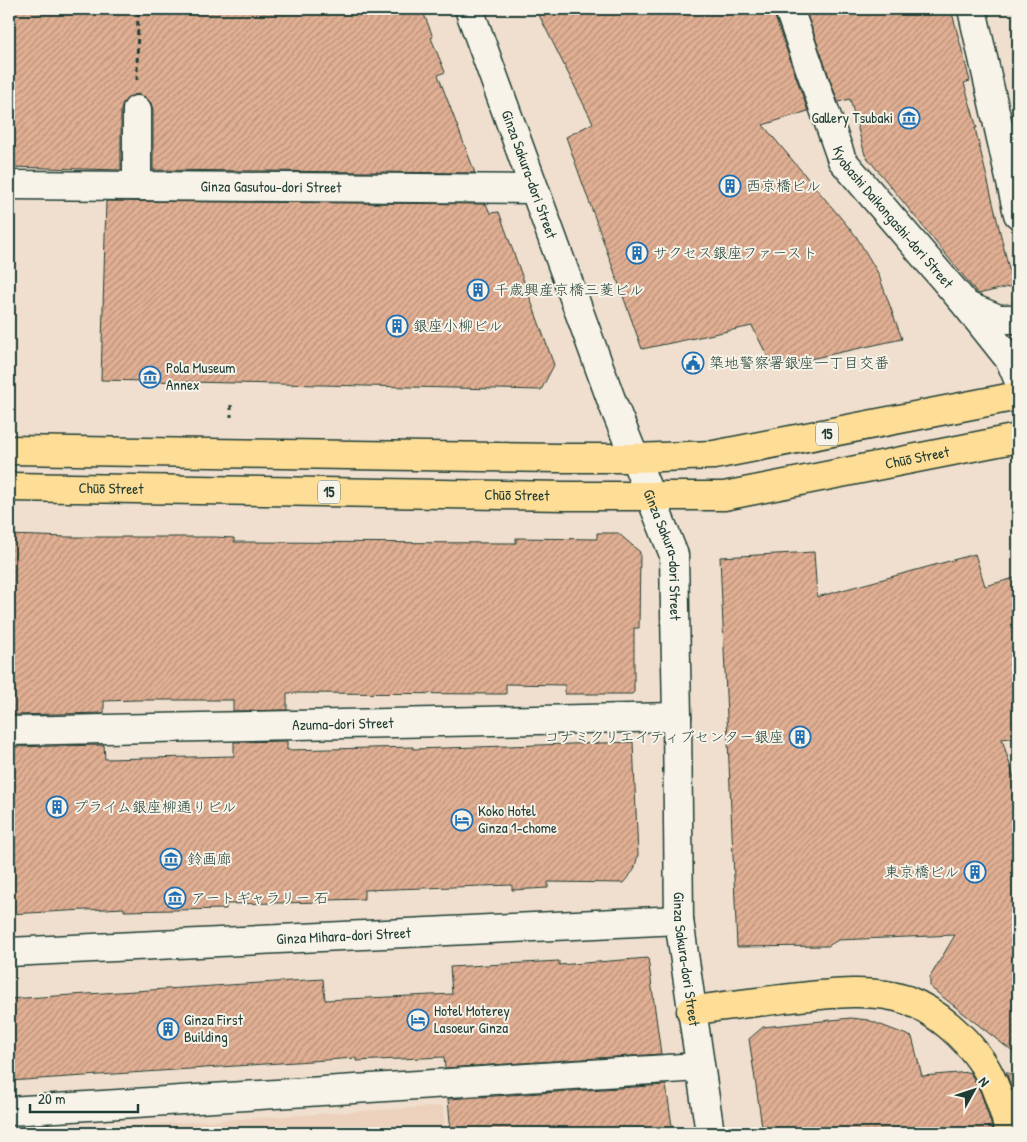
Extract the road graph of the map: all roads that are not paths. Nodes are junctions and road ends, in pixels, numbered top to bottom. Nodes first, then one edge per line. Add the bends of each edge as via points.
1 (469, 9) edge
2 (789, 9) edge
3 (972, 9) edge
4 (136, 110) road end
5 (9, 185) edge
6 (137, 186) junction
7 (534, 189) junction
8 (1018, 214) edge
9 (967, 306) junction
10 (1018, 318) edge
11 (1018, 379) edge
12 (1018, 396) edge
13 (1018, 438) edge
14 (9, 450) edge
15 (634, 458) junction
16 (9, 487) edge
17 (650, 496) junction
18 (677, 717) junction
19 (9, 731) edge
20 (679, 920) junction
21 (9, 952) edge
22 (691, 1011) junction
23 (699, 1067) junction
24 (9, 1111) edge
25 (710, 1133) edge
26 (1010, 1133) edge

1 - 7 street, Ginza Sakura-dori Street
2 - 9 street, Kyobashi Daikongashi-dori Street via 842,160
3 - 8 street
4 - 6 street
5 - 6 street, Ginza Gasutou-dori Street
6 - 7 street, Ginza Gasutou-dori Street
7 - 15 street, Ginza Sakura-dori Street
9 - 10 street via 999,319
9 - 11 street, Kyobashi Daikongashi-dori Street via 1010,360
12 - 15 highway, 15 via 714,455
13 - 17 highway, Chūō Street / 15 via 724,496
14 - 15 highway, 15
15 - 17 street, Ginza Sakura-dori Street
16 - 17 highway, Chūō Street / 15
17 - 18 street, Ginza Sakura-dori Street via 674,555
18 - 19 street, Azuma-dori Street
18 - 20 street, Ginza Sakura-dori Street
20 - 21 street, Ginza Mihara-dori Street
20 - 22 street, Ginza Sakura-dori Street
22 - 23 street, Ginza Sakura-dori Street
22 - 26 highway via 813,995 865,992 906,1000 956,1031 973,1049 984,1064 1001,1101
23 - 24 street
23 - 25 street, Ginza Sakura-dori Street

